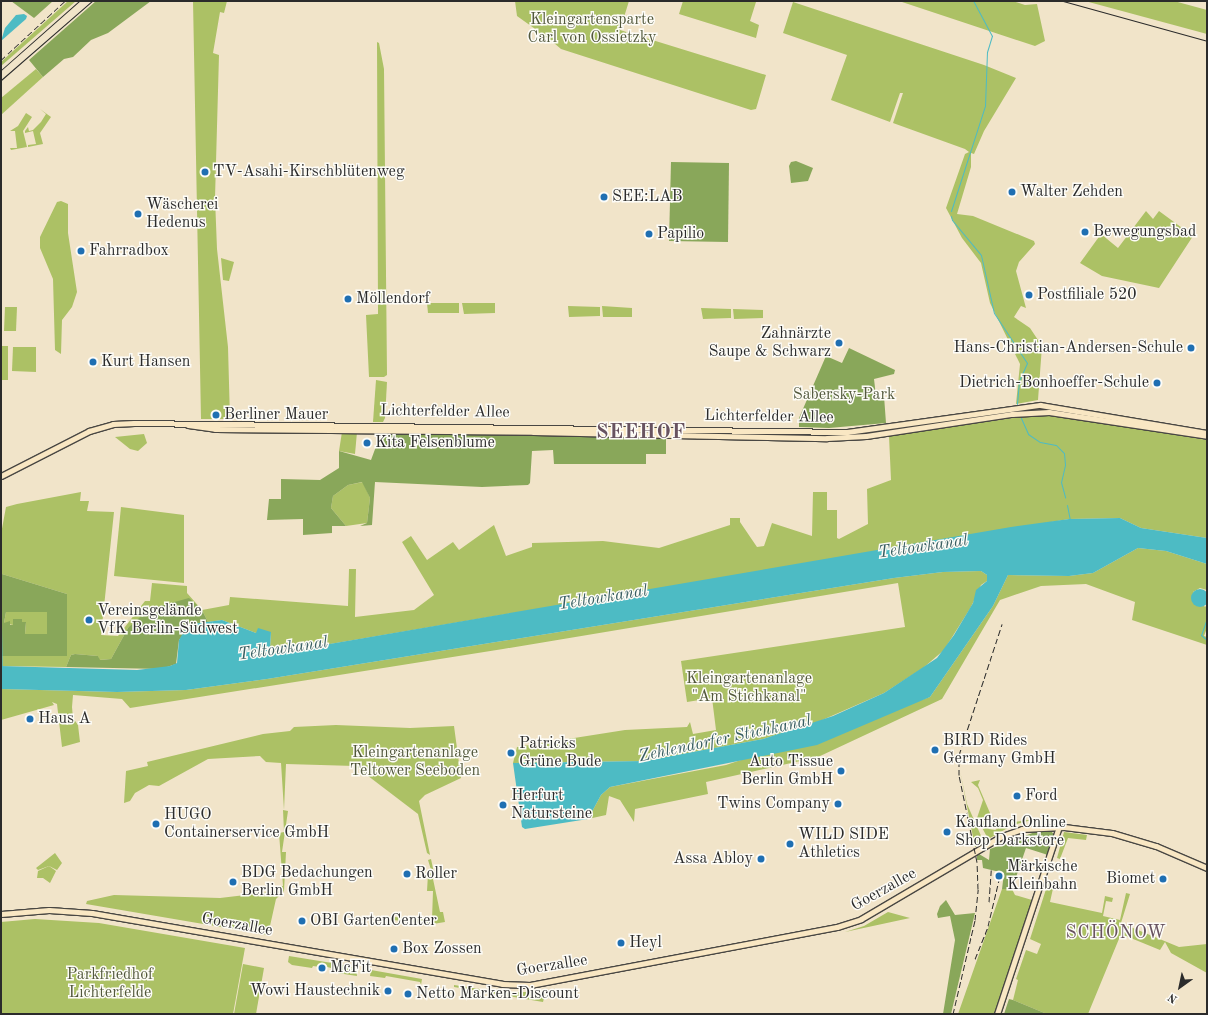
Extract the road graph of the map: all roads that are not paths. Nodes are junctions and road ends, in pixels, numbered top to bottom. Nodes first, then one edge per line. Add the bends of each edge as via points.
1 (231, 423) junction
2 (200, 425) junction
3 (231, 429) junction
4 (1207, 432) edge
5 (1207, 436) edge
6 (1, 476) edge
7 (1059, 827) junction
8 (1207, 868) edge
9 (1, 914) edge
10 (997, 1014) edge

1 - 2 main road, Lichterfelder Allee
1 - 3 main road
1 - 4 main road, Lichterfelder Allee via 847,432 1040,405
2 - 3 main road, Lichterfelder Allee
2 - 6 main road via 119,424 99,428
3 - 5 main road, Lichterfelder Allee via 834,438 866,436 1012,414 1049,412
7 - 8 main road, Goerzallee via 1125,836
7 - 9 main road, Goerzallee via 1029,827 1007,833 875,913 846,924 530,985 494,983 92,913 55,910
7 - 10 main road

